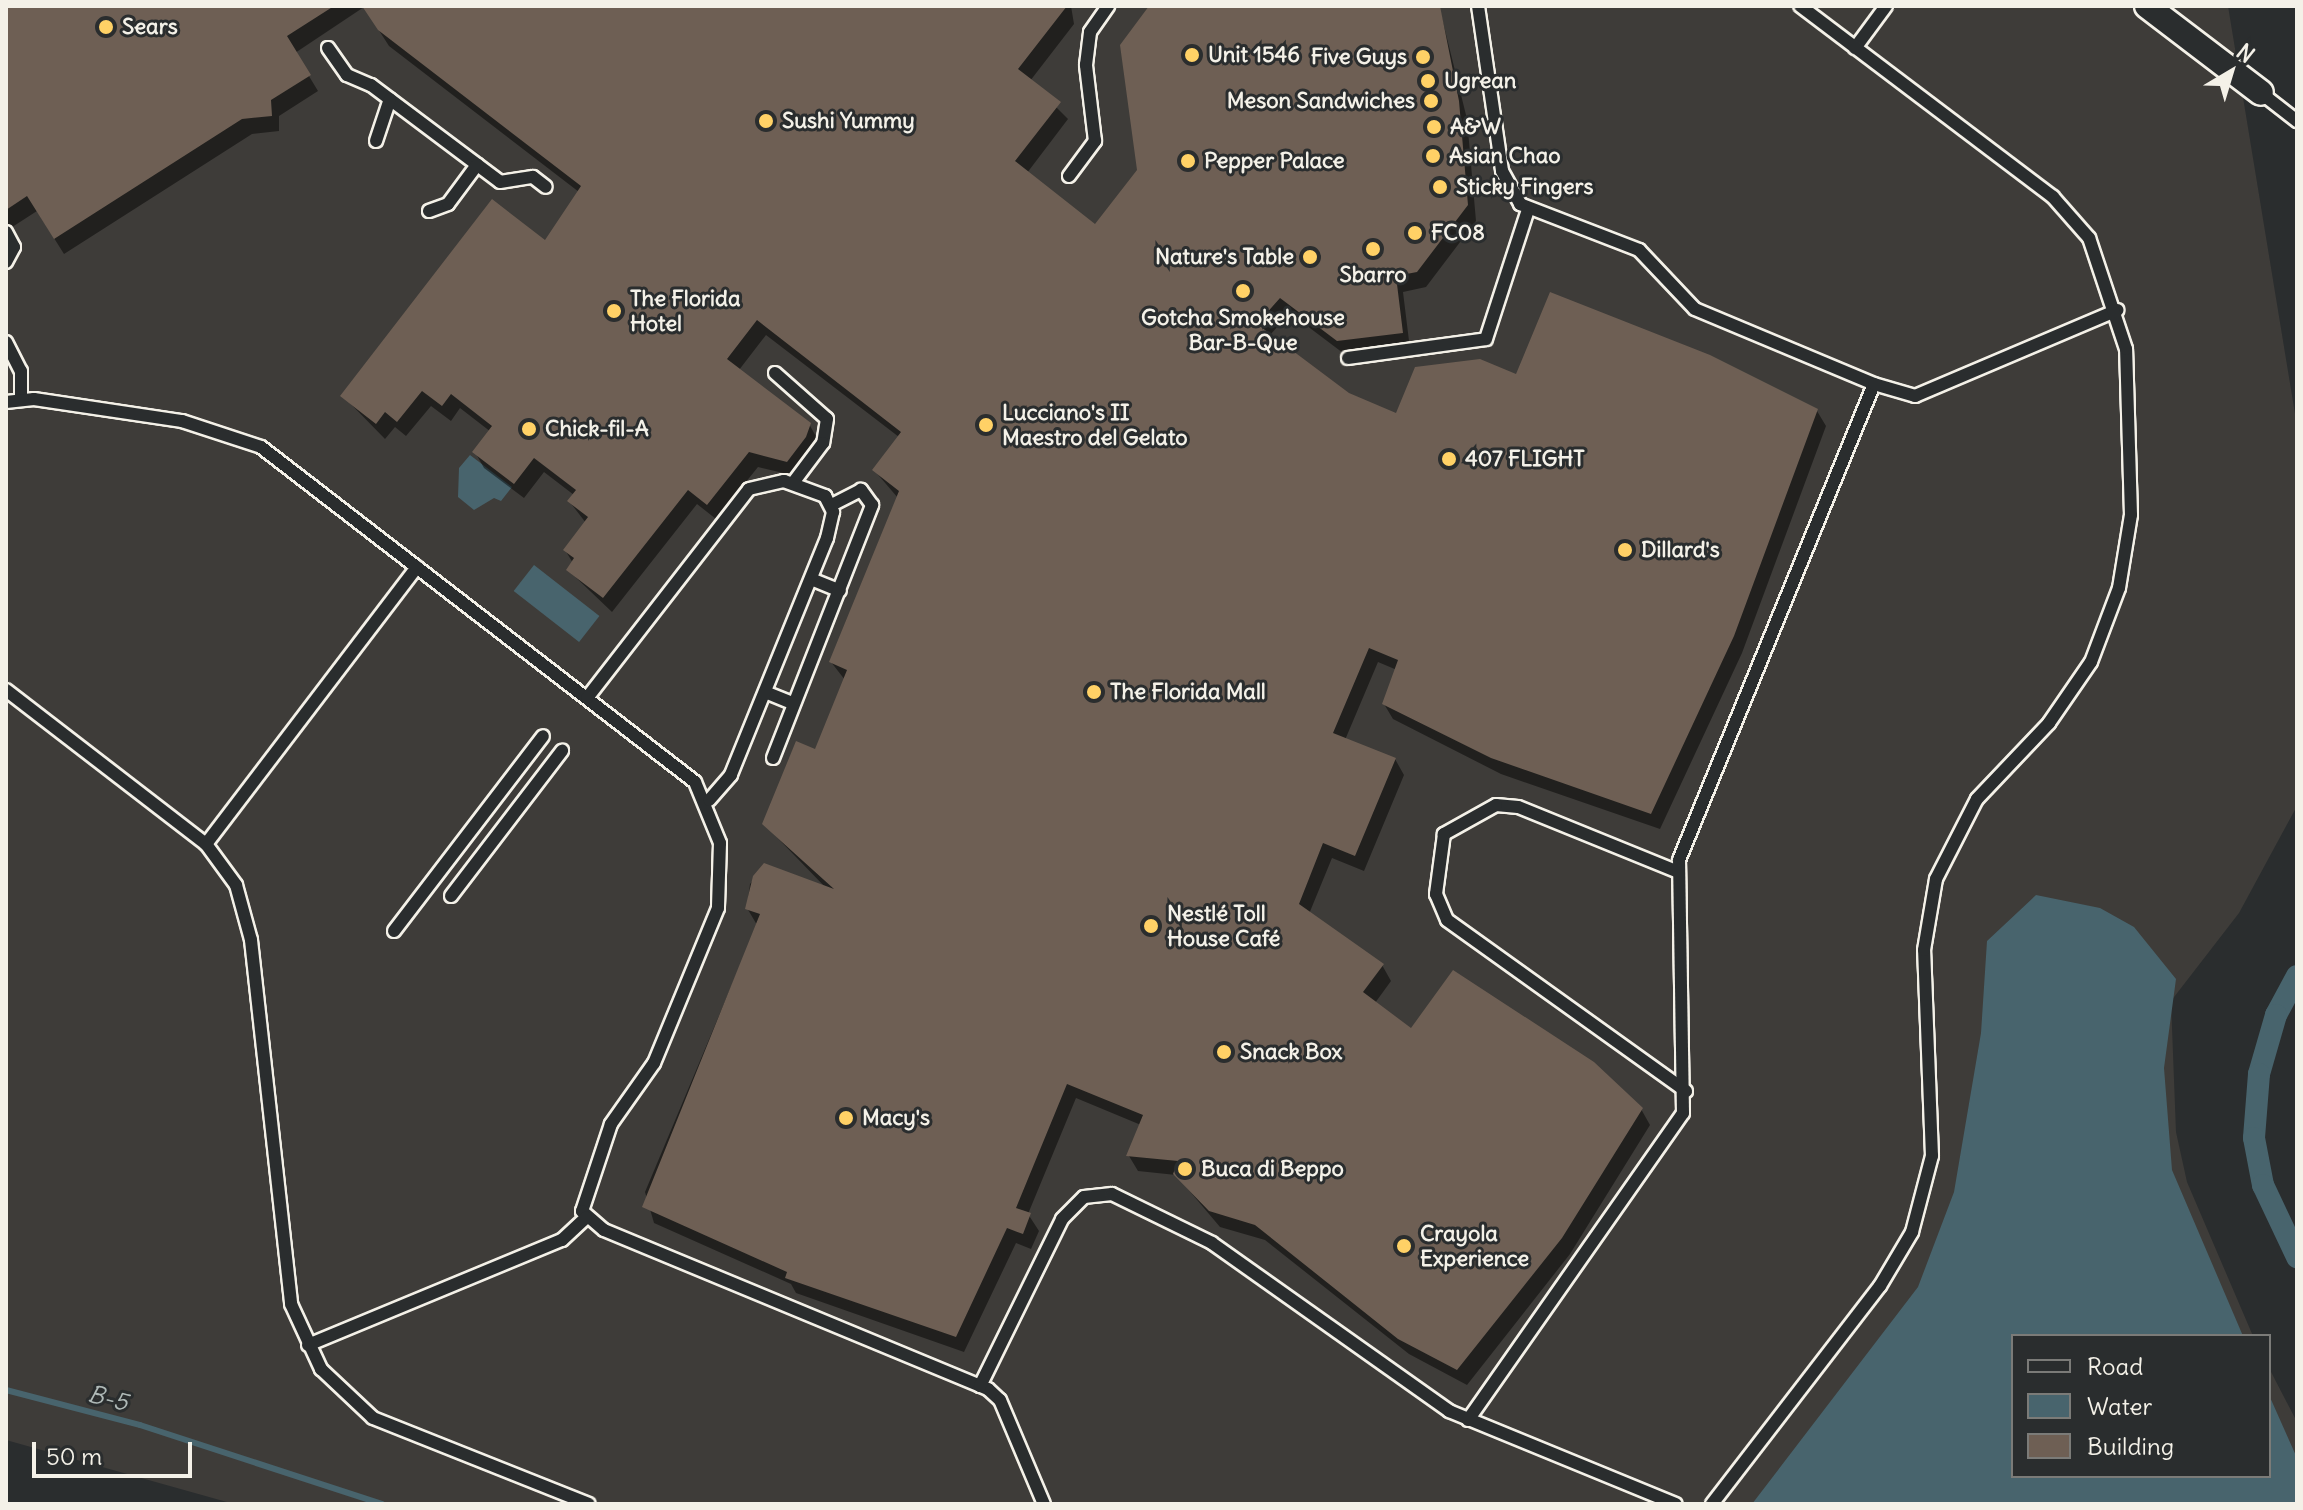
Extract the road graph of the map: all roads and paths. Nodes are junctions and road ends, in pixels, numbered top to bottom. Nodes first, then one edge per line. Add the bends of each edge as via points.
1 (1108, 6) edge
2 (1478, 6) edge
3 (1800, 6) edge
4 (1886, 6) edge
5 (2147, 6) edge
6 (328, 48) dead end
7 (1855, 48) junction
8 (2261, 93) joint
9 (390, 99) junction
10 (2297, 121) edge
11 (376, 141) dead end
12 (477, 165) junction
13 (1069, 176) dead end
14 (546, 187) dead end
15 (1528, 210) junction
16 (429, 211) dead end
17 (6, 232) edge
18 (6, 262) edge
19 (2118, 310) junction
20 (6, 342) edge
21 (1348, 358) dead end
22 (775, 373) dead end
23 (1874, 384) junction
24 (21, 398) junction
25 (6, 402) edge
26 (793, 483) junction
27 (832, 505) junction
28 (417, 567) junction
29 (811, 579) junction
30 (840, 591) junction
31 (6, 690) edge
32 (765, 692) junction
33 (587, 698) junction
34 (794, 704) junction
35 (543, 736) dead end
36 (562, 751) dead end
37 (773, 758) dead end
38 (709, 800) junction
39 (206, 844) junction
40 (1676, 871) junction
41 (451, 896) dead end
42 (394, 931) dead end
43 (1686, 1091) junction
44 (586, 1218) junction
45 (308, 1345) junction
46 (980, 1386) junction
47 (1468, 1420) junction
48 (589, 1504) edge
49 (1044, 1504) edge
50 (1676, 1504) edge
51 (1712, 1504) edge

1 - 13 lane via 1090,32 1086,65 1095,141
2 - 15 lane via 1502,171
3 - 7 lane
4 - 7 lane
5 - 8 street
6 - 9 lane via 347,75
7 - 19 lane via 2062,204 2095,249
8 - 10 lane
9 - 11 lane
9 - 12 lane
12 - 14 lane via 500,182 533,177
12 - 16 lane via 448,204
15 - 21 lane via 1486,339
15 - 23 lane via 1630,245 1695,309
17 - 18 lane via 14,247
19 - 23 lane via 1915,396
19 - 51 lane via 2133,450 2123,572 2077,684 1977,799 1936,879 1924,950 1933,1141 1917,1217 1880,1286
20 - 24 lane via 21,371
22 - 26 lane via 827,419 823,443
23 - 40 lane
24 - 25 lane
24 - 28 lane via 182,421 261,447
26 - 27 lane
26 - 33 lane via 764,482 743,496
27 - 29 lane
27 - 30 lane via 861,490 872,505
28 - 33 lane
28 - 39 lane
29 - 30 lane
29 - 32 lane
30 - 34 lane
31 - 39 lane
32 - 34 lane
32 - 38 lane via 731,775
33 - 38 lane via 687,774
34 - 37 lane
35 - 42 lane
36 - 41 lane
38 - 44 lane via 722,859 714,920 654,1063 603,1140 580,1199
39 - 45 lane via 229,873 247,920 289,1291
40 - 43 lane
40 - 43 lane via 1507,805 1450,826 1436,854 1437,901 1447,920
43 - 47 lane via 1679,1123
44 - 45 lane via 562,1240
44 - 46 lane
45 - 48 lane via 340,1392 373,1418
46 - 47 lane via 1062,1219 1084,1197 1102,1193 1199,1234
46 - 49 lane via 1000,1400
47 - 50 lane

